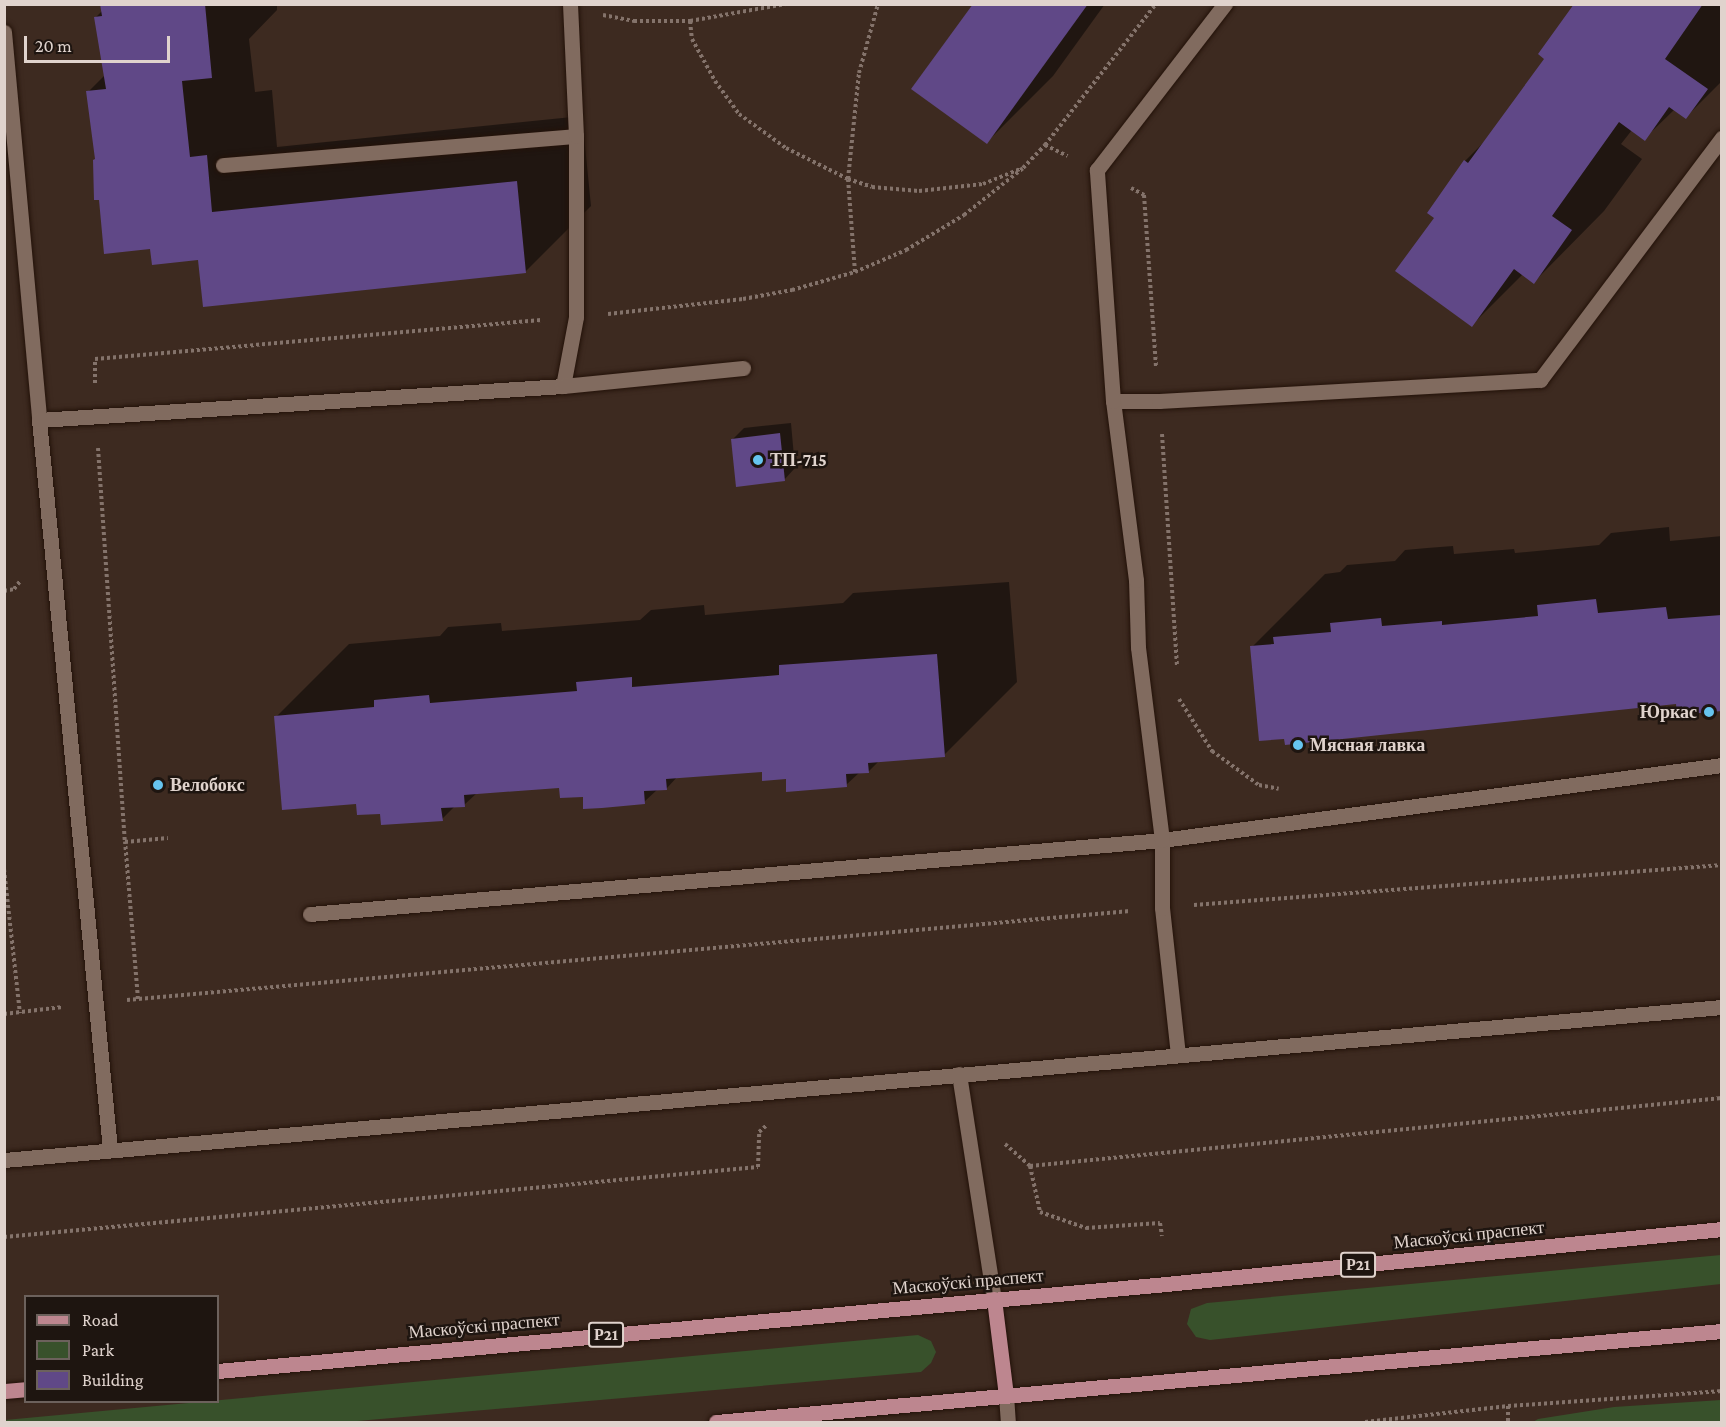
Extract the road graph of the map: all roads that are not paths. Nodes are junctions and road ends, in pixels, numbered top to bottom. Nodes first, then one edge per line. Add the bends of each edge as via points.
1 (1225, 4) edge
2 (570, 6) edge
3 (4, 32) edge
4 (576, 136) junction
5 (1722, 138) edge
6 (223, 165) dead end
7 (743, 368) dead end
8 (563, 386) junction
9 (1113, 401) junction
10 (39, 420) junction
11 (1722, 765) edge
12 (1162, 840) junction
13 (310, 914) dead end
14 (1722, 1007) edge
15 (1178, 1055) junction
16 (959, 1074) junction
17 (110, 1150) junction
18 (4, 1160) edge
19 (1722, 1229) edge
20 (994, 1299) junction
21 (1722, 1331) edge
22 (219, 1371) edge
23 (24, 1389) edge
24 (4, 1390) edge
25 (1006, 1395) junction
26 (716, 1422) edge
27 (1008, 1422) edge

1 - 9 street via 1097,171
2 - 4 street
3 - 10 street
4 - 6 street
4 - 8 street via 576,317
5 - 9 street via 1540,380
7 - 8 street
8 - 10 street
9 - 12 street via 1136,580 1138,647
10 - 17 street
11 - 12 street
12 - 13 street
12 - 15 street via 1162,908
14 - 15 street
15 - 16 street
16 - 17 street
16 - 20 street
17 - 18 street
19 - 20 main road, Маскоўскі праспект / Р21
20 - 22 main road, Маскоўскі праспект / Р21
20 - 25 main road
21 - 25 main road
23 - 24 main road
25 - 26 main road
25 - 27 street

